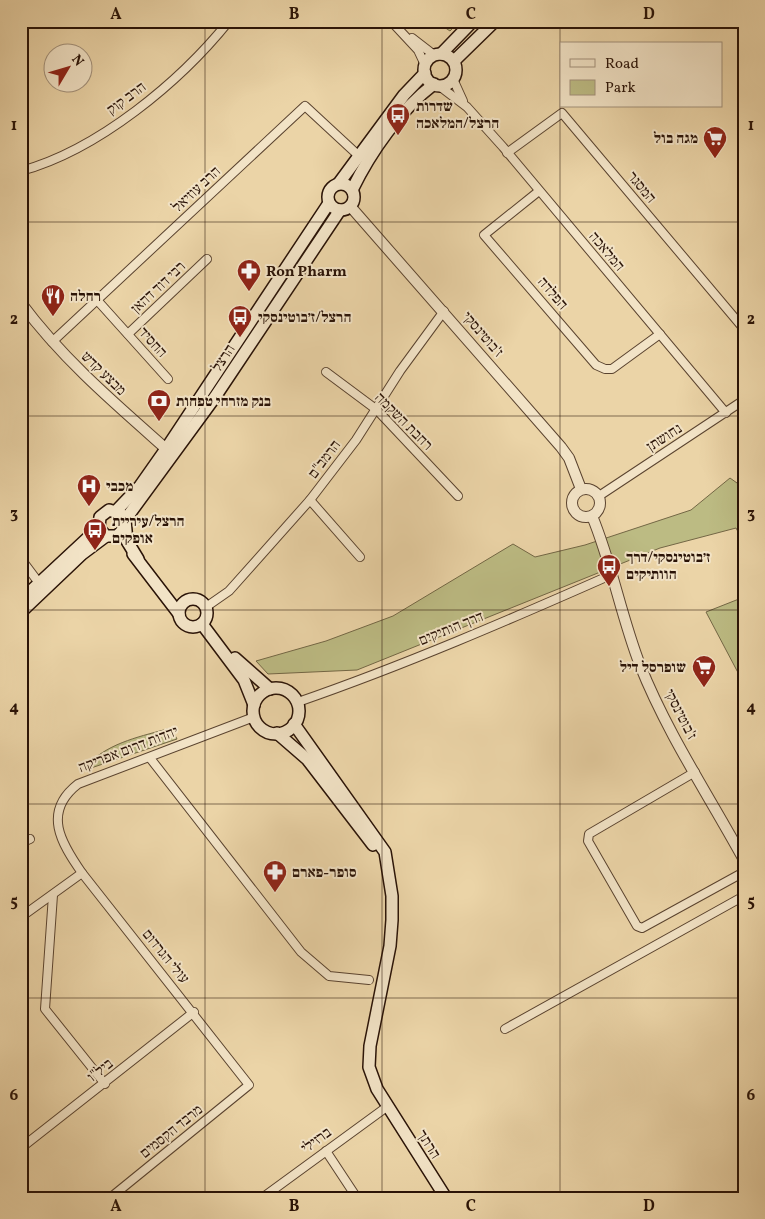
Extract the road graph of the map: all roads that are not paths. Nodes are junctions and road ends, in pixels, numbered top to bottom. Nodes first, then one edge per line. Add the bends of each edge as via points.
1 (229, 21) edge
2 (391, 21) edge
3 (473, 21) edge
4 (495, 21) edge
5 (403, 32) junction
6 (437, 54) junction
7 (454, 61) junction
8 (425, 69) junction
9 (453, 80) junction
10 (436, 85) junction
11 (467, 107) junction
12 (507, 153) junction
13 (359, 156) junction
14 (21, 172) edge
15 (339, 183) junction
16 (352, 190) junction
17 (539, 191) junction
18 (330, 203) junction
19 (345, 208) junction
20 (208, 259) dead end
21 (97, 300) junction
22 (21, 303) edge
23 (444, 311) junction
24 (744, 329) edge
25 (128, 334) junction
26 (660, 334) junction
27 (52, 342) junction
28 (326, 372) dead end
29 (168, 379) dead end
30 (744, 400) edge
31 (377, 410) junction
32 (726, 413) junction
33 (170, 452) junction
34 (581, 489) junction
35 (458, 496) dead end
36 (598, 496) junction
37 (310, 500) junction
38 (116, 511) junction
39 (592, 516) junction
40 (125, 524) junction
41 (99, 525) junction
42 (109, 536) junction
43 (360, 557) dead end
44 (21, 559) edge
45 (138, 559) junction
46 (150, 574) junction
47 (613, 574) junction
48 (42, 587) junction
49 (21, 600) edge
50 (185, 602) junction
51 (206, 607) junction
52 (21, 612) edge
53 (180, 614) junction
54 (202, 624) junction
55 (216, 640) junction
56 (270, 688) junction
57 (298, 702) junction
58 (254, 705) junction
59 (254, 717) junction
60 (294, 724) junction
61 (277, 733) junction
62 (150, 758) junction
63 (695, 772) junction
64 (30, 839) dead end
65 (21, 843) edge
66 (63, 845) joint
67 (744, 860) edge
68 (744, 872) edge
69 (82, 873) junction
70 (390, 875) junction
71 (53, 895) junction
72 (744, 896) edge
73 (21, 917) edge
74 (369, 980) dead end
75 (194, 1012) junction
76 (505, 1029) dead end
77 (105, 1084) junction
78 (249, 1085) joint
79 (388, 1106) junction
80 (21, 1148) edge
81 (326, 1150) junction
82 (263, 1197) edge
83 (110, 1198) edge
84 (358, 1198) edge
85 (446, 1198) edge

1 - 14 street, הרב קוק via 201,53 141,106 78,147
2 - 5 street
3 - 6 main road
4 - 7 main road
5 - 6 street
5 - 8 street via 418,50
6 - 7 main road
6 - 8 main road
7 - 9 main road
8 - 10 main road via 428,80
8 - 13 main road
9 - 10 main road
9 - 11 street, המלאכה
10 - 11 street, המלאכה
10 - 16 main road via 402,114 367,162
11 - 12 street, המלאכה
12 - 17 street, המלאכה
12 - 24 street, המסגר via 562,113
13 - 15 main road
13 - 21 street, הרב עוזיאל via 305,106
15 - 16 main road
15 - 18 main road via 329,191
16 - 19 main road via 354,196
17 - 26 street, המלאכה
17 - 26 street, הפלדה via 484,235 596,365 612,369
18 - 19 main road
18 - 33 main road, הרצל
19 - 23 street, ז'בוטינסקי
19 - 33 main road, הרצל
20 - 25 street, רבי דוד דהאן
21 - 25 street, החסיד
21 - 27 street, הרב עוזיאל
22 - 27 street, מבצע קדש
23 - 31 street, הרמב"ם via 400,371
23 - 34 street, ז'בוטינסקי via 560,446
25 - 29 street, החסיד
26 - 32 street, המלאכה
27 - 33 street, מבצע קדש via 116,406
28 - 31 street, רחבת השקמה
30 - 32 street, נחושתן
31 - 35 street, רחבת השקמה
31 - 37 street, הרמב"ם
32 - 36 street, נחושתן
33 - 38 main road, הרצל
33 - 40 main road, הרצל
34 - 36 street via 589,489
34 - 39 street via 572,499 572,509 583,517
36 - 39 street via 600,507
37 - 43 street
37 - 51 street, הרמב"ם via 229,591
38 - 40 main road
38 - 41 main road via 103,513
39 - 47 street, ז'בוטינסקי
40 - 42 main road via 119,535
40 - 45 main road via 127,541
41 - 42 main road
41 - 48 main road
42 - 45 main road
42 - 48 main road via 89,548
44 - 48 street
45 - 46 main road
46 - 50 main road
46 - 53 main road
47 - 57 street, דרך הותיקים via 549,603
47 - 63 street, ז'בוטינסקי via 640,665
48 - 49 main road
48 - 52 main road
50 - 51 main road via 198,600
50 - 53 main road
51 - 54 main road via 207,615
53 - 54 main road via 182,622 189,626
54 - 55 main road
55 - 56 main road
55 - 58 main road via 244,680
56 - 57 main road via 289,692
56 - 58 main road via 262,692
57 - 60 main road via 298,716
58 - 59 main road
59 - 61 main road via 262,728
59 - 62 street, יהדות דרום אפריקה
60 - 61 main road
60 - 70 main road via 380,842
61 - 70 main road via 307,759 372,843
62 - 66 street, יהדות דרום אפריקה via 78,784 67,792 57,823
62 - 74 street via 301,952 329,976
63 - 67 street, ז'בוטינסקי
63 - 68 street via 589,834 588,840 637,926 642,928
64 - 65 street
66 - 69 street, עולי הגרדום
69 - 71 street
69 - 75 street, עולי הגרדום
70 - 79 main road via 390,946 368,1056 372,1078
71 - 73 street
71 - 77 street via 45,1009
72 - 76 street
75 - 77 street, ביל"ו
75 - 78 street, עולי הגרדום
77 - 80 street, ביל"ו
78 - 83 street, מרבד הקסמים
79 - 81 street, ברזילי
79 - 85 main road, הרתך
81 - 82 street, ברזילי
81 - 84 street

